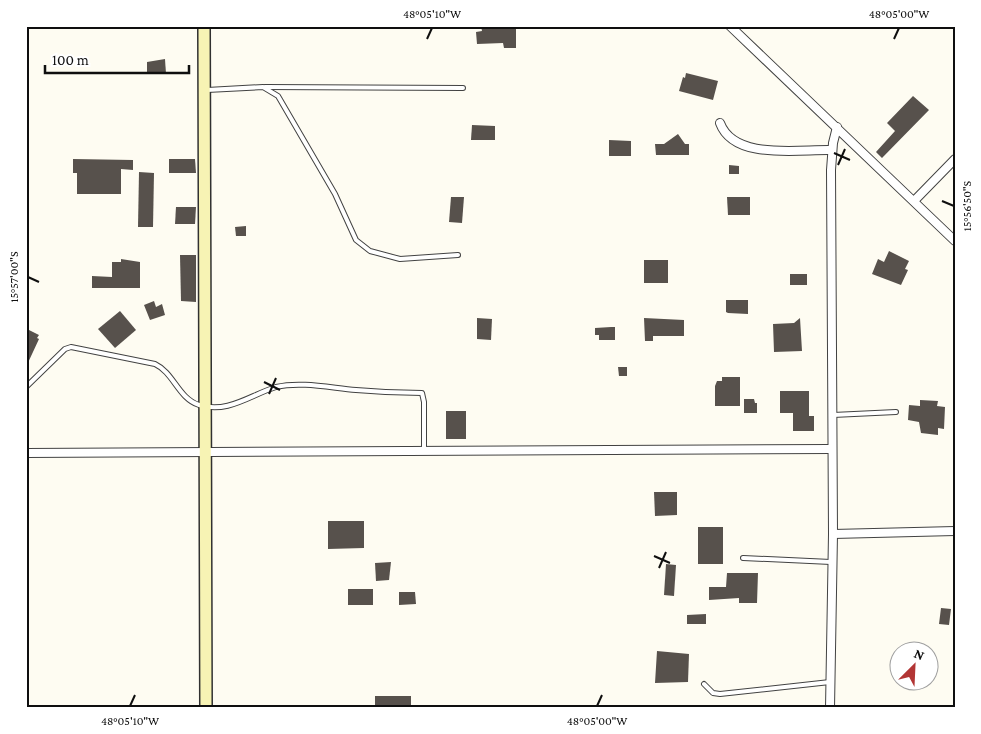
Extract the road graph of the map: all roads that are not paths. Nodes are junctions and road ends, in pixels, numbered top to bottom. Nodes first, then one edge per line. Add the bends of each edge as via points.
1 (204, 26) edge
2 (730, 26) edge
3 (263, 88) junction
4 (463, 88) dead end
5 (204, 90) junction
6 (720, 123) dead end
7 (837, 128) junction
8 (832, 150) junction
9 (955, 160) edge
10 (914, 201) junction
11 (955, 240) edge
12 (458, 255) dead end
13 (26, 387) edge
14 (206, 407) junction
15 (896, 412) dead end
16 (832, 415) junction
17 (832, 450) junction
18 (26, 453) edge
19 (206, 453) junction
20 (424, 453) junction
21 (955, 532) edge
22 (832, 534) junction
23 (743, 558) dead end
24 (831, 562) junction
25 (830, 682) junction
26 (704, 684) dead end
27 (206, 708) edge
28 (830, 708) edge

1 - 5 street
2 - 7 street
3 - 4 lane
3 - 5 lane
3 - 12 lane via 278,96 335,194 356,240 370,251 400,259
5 - 14 street
6 - 8 street via 726,136 747,148
7 - 8 street
7 - 10 street
8 - 16 street
9 - 10 street
10 - 11 street
13 - 14 lane via 71,347 154,364 163,369 182,394
14 - 19 street
14 - 20 lane via 232,405 275,388 295,385 422,393
15 - 16 lane
16 - 17 street
17 - 20 street
17 - 22 street
18 - 19 street
19 - 20 street
19 - 27 street
21 - 22 street
22 - 24 street
23 - 24 lane
24 - 25 street
25 - 26 lane via 720,694 713,693
25 - 28 street

